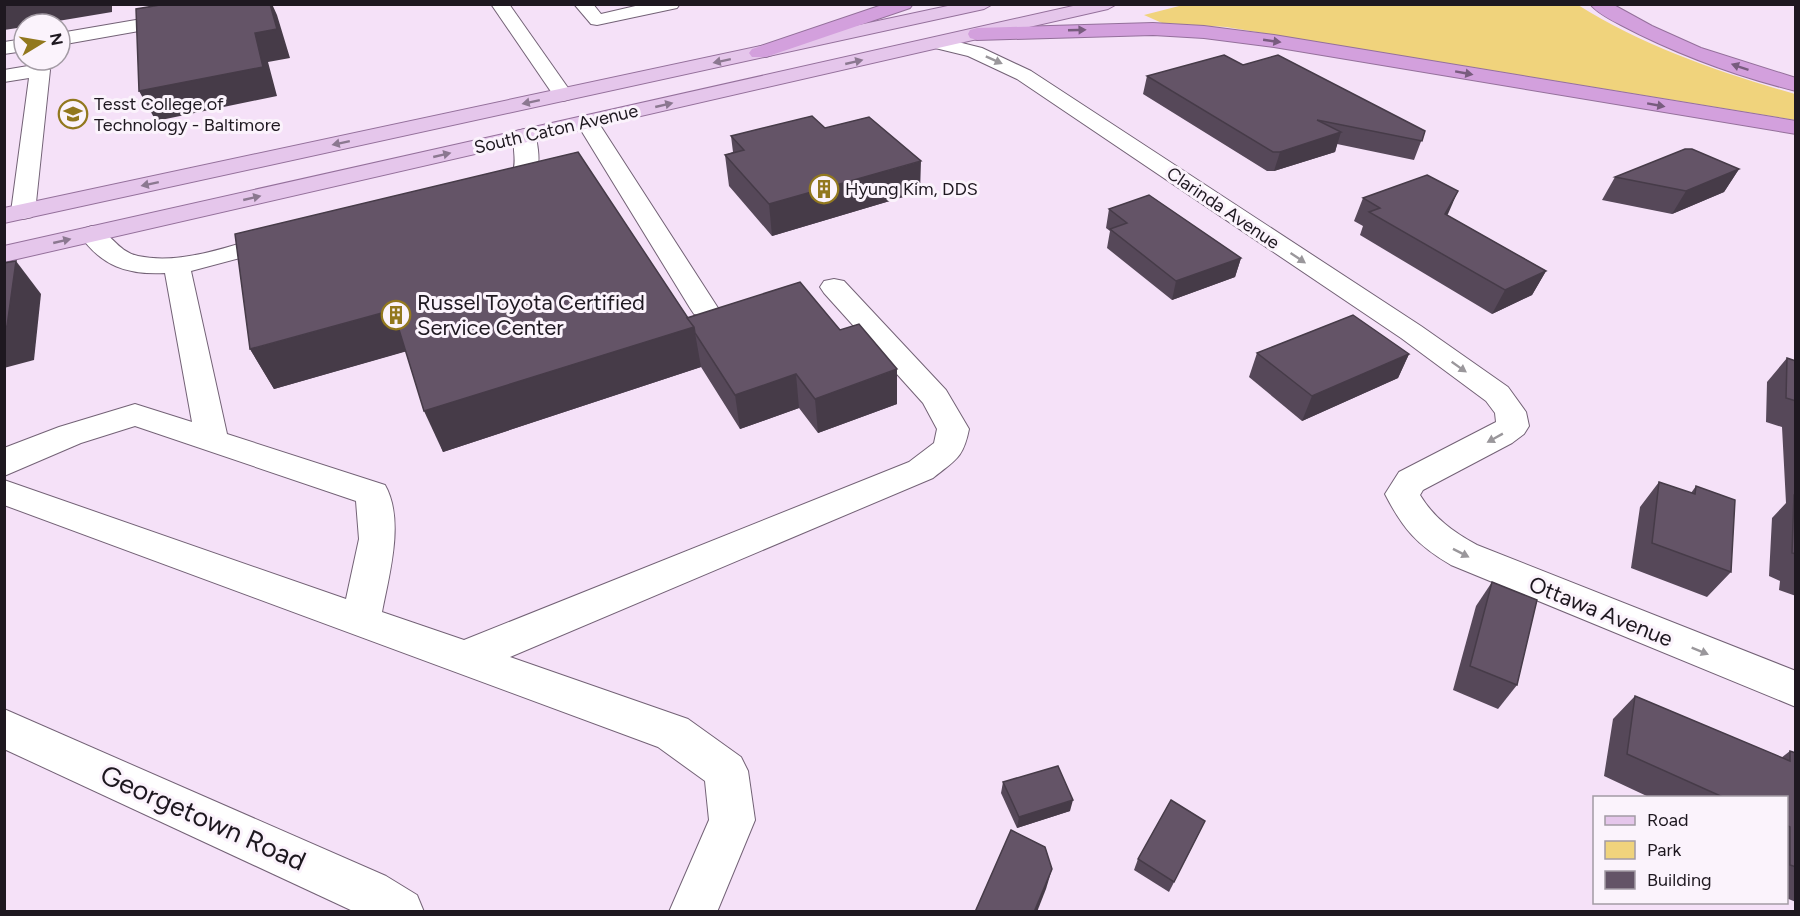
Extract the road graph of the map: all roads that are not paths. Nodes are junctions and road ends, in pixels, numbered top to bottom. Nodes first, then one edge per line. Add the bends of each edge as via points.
1 (263, 4) edge
2 (500, 4) edge
3 (583, 4) edge
4 (671, 4) edge
5 (904, 4) edge
6 (984, 4) edge
7 (1108, 4) edge
8 (1599, 4) edge
9 (977, 34) junction
10 (72, 37) edge
11 (938, 43) junction
12 (759, 53) junction
13 (4, 76) edge
14 (1796, 85) edge
15 (563, 95) junction
16 (586, 122) junction
17 (1796, 128) edge
18 (525, 136) junction
19 (475, 190) edge
20 (14, 214) edge
21 (92, 234) junction
22 (303, 234) edge
23 (4, 254) edge
24 (177, 266) junction
25 (834, 287) dead end
26 (704, 308) dead end
27 (212, 441) junction
28 (4, 464) edge
29 (4, 492) edge
30 (1414, 519) joint
31 (362, 621) junction
32 (464, 658) junction
33 (1796, 689) edge
34 (4, 728) edge
35 (400, 912) edge
36 (693, 912) edge

1 - 10 street
2 - 15 street
3 - 4 street via 597,20
5 - 12 highway
6 - 12 main road, South Caton Avenue
7 - 9 main road, South Caton Avenue
14 -> 8 highway via 1700,54
9 - 11 main road, South Caton Avenue
9 -> 17 highway via 1098,29 1204,32
16 -> 11 main road, South Caton Avenue
11 -> 30 street, Clarinda Avenue via 975,52 1024,75 1411,332 1497,394 1510,412 1513,426 1411,481 1402,494
12 -> 15 main road, South Caton Avenue
13 - 20 street via 40,70
15 -> 20 main road, South Caton Avenue
16 - 18 main road, South Caton Avenue
16 - 26 street
18 - 19 street via 528,165 521,178
21 -> 18 main road, South Caton Avenue
23 -> 21 main road, South Caton Avenue
21 - 24 street via 113,257 147,266
22 - 24 street
24 - 27 street
25 - 32 street via 934,397 953,429 949,448 921,470
27 - 28 street via 135,415 70,435
27 - 31 street via 373,494 377,539
29 - 31 street
30 -> 33 street, Ottawa Avenue via 1437,540 1464,555
31 - 32 street
32 - 36 street via 673,733 726,771 732,820
34 - 35 street, Georgetown Road via 369,893

